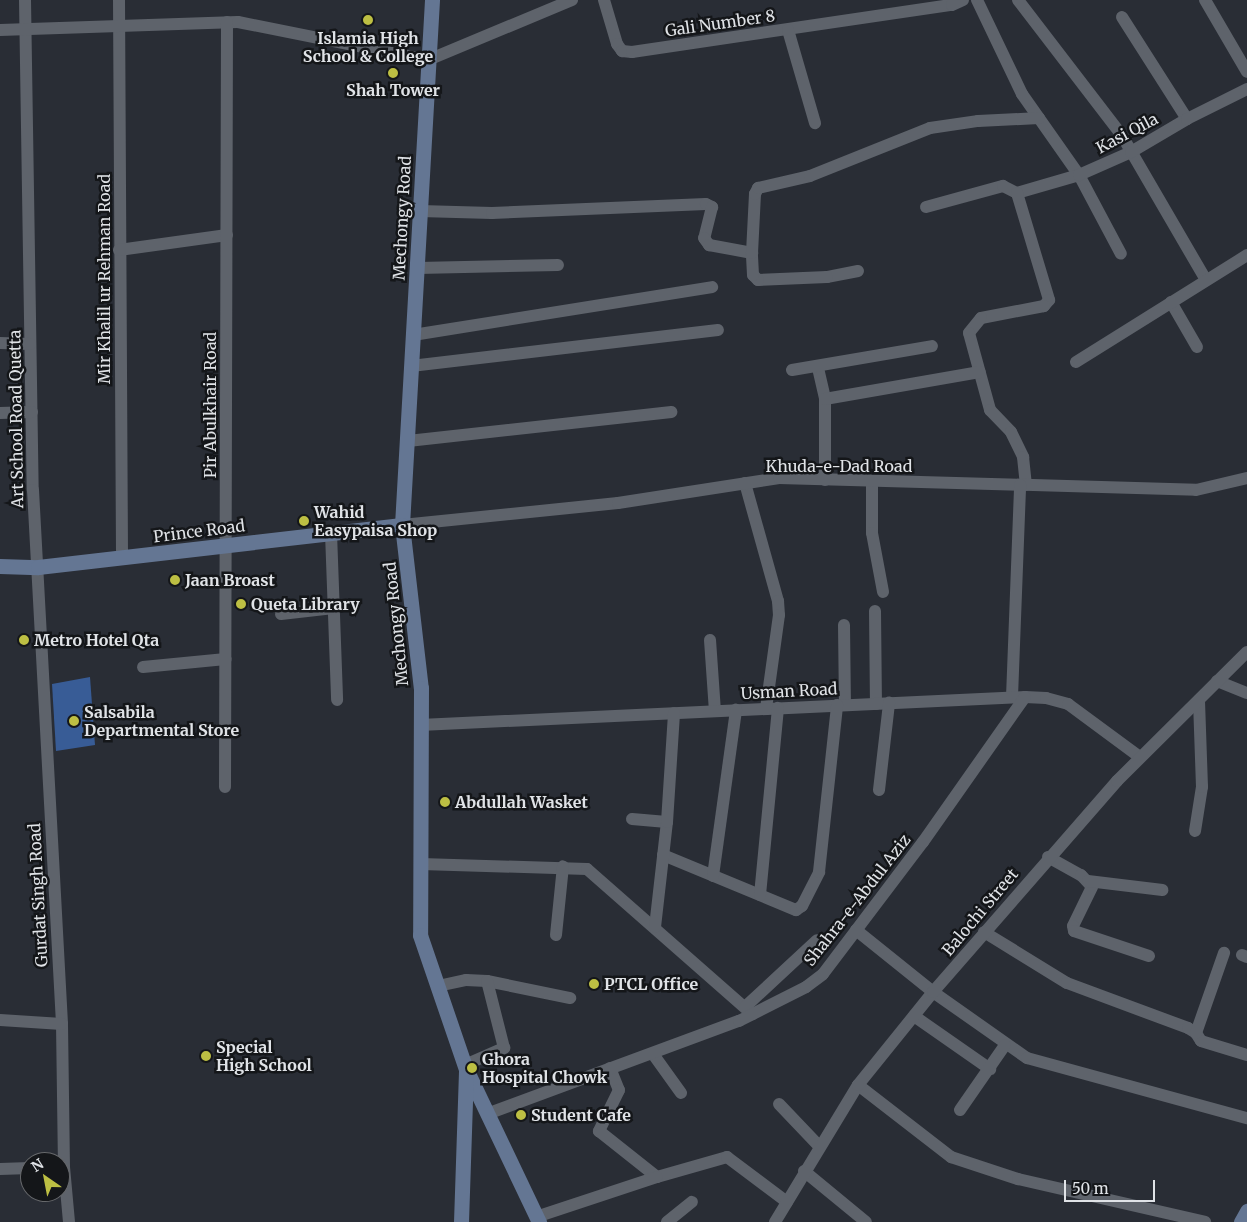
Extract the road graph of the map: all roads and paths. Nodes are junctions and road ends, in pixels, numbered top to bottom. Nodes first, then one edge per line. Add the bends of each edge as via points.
1 (25, 0) edge
2 (119, 0) edge
3 (432, 0) edge
4 (572, 0) edge
5 (604, 0) edge
6 (964, 0) edge
7 (977, 0) edge
8 (1018, 0) edge
9 (1204, 0) edge
10 (1122, 17) dead end
11 (227, 22) junction
12 (119, 26) junction
13 (25, 29) junction
14 (0, 30) edge
15 (788, 30) junction
16 (428, 60) junction
17 (1247, 72) edge
18 (1247, 90) edge
19 (1039, 118) junction
20 (1187, 119) junction
21 (815, 123) dead end
22 (1131, 152) junction
23 (1079, 175) junction
24 (1017, 193) junction
25 (926, 207) dead end
26 (420, 211) junction
27 (227, 234) junction
28 (119, 250) junction
29 (752, 253) junction
30 (1121, 254) dead end
31 (1247, 255) edge
32 (558, 265) dead end
33 (418, 268) junction
34 (858, 271) dead end
35 (1206, 280) junction
36 (712, 287) dead end
37 (1171, 302) junction
38 (718, 330) dead end
39 (413, 335) junction
40 (0, 343) edge
41 (30, 344) junction
42 (932, 346) dead end
43 (1197, 347) dead end
44 (1076, 362) dead end
45 (411, 366) junction
46 (818, 368) junction
47 (792, 370) dead end
48 (980, 372) junction
49 (825, 399) junction
50 (32, 412) junction
51 (671, 412) dead end
52 (0, 413) edge
53 (408, 441) junction
54 (1247, 478) edge
55 (825, 480) junction
56 (872, 482) junction
57 (745, 484) junction
58 (1023, 485) junction
59 (402, 525) junction
60 (331, 533) junction
61 (226, 545) junction
62 (122, 558) junction
63 (0, 566) edge
64 (38, 567) junction
65 (883, 592) dead end
66 (334, 608) junction
67 (875, 611) dead end
68 (281, 614) dead end
69 (844, 625) dead end
70 (710, 640) dead end
71 (1247, 652) edge
72 (226, 659) junction
73 (142, 667) dead end
74 (1217, 682) junction
75 (1247, 693) edge
76 (1018, 697) junction
77 (337, 700) dead end
78 (1199, 700) junction
79 (889, 703) junction
80 (876, 704) junction
81 (841, 705) junction
82 (772, 708) junction
83 (736, 710) junction
84 (715, 711) junction
85 (674, 713) junction
86 (420, 725) junction
87 (1140, 757) junction
88 (225, 787) dead end
89 (879, 790) dead end
90 (632, 819) dead end
91 (667, 822) junction
92 (1195, 831) dead end
93 (663, 855) junction
94 (1048, 857) junction
95 (421, 864) junction
96 (563, 866) junction
97 (713, 876) junction
98 (1088, 881) junction
99 (1162, 890) dead end
100 (760, 895) junction
101 (655, 927) junction
102 (856, 930) junction
103 (984, 932) junction
104 (556, 935) dead end
105 (817, 940) dead end
106 (1224, 954) dead end
107 (1149, 956) dead end
108 (487, 981) junction
109 (438, 986) junction
110 (933, 992) junction
111 (570, 998) dead end
112 (749, 1010) junction
113 (914, 1016) junction
114 (0, 1020) edge
115 (62, 1024) junction
116 (1196, 1033) junction
117 (1005, 1045) junction
118 (653, 1054) junction
119 (1247, 1055) edge
120 (465, 1067) junction
121 (610, 1068) junction
122 (990, 1069) junction
123 (858, 1085) junction
124 (681, 1093) dead end
125 (779, 1104) dead end
126 (960, 1110) dead end
127 (487, 1114) junction
128 (1247, 1118) edge
129 (819, 1146) junction
130 (62, 1152) edge
131 (20, 1168) edge
132 (0, 1169) edge
133 (804, 1171) junction
134 (657, 1177) junction
135 (66, 1202) edge
136 (692, 1202) dead end
137 (787, 1202) junction
138 (1247, 1211) edge
139 (538, 1219) edge
140 (69, 1222) edge
141 (461, 1222) edge
142 (668, 1222) edge
143 (775, 1222) edge
144 (866, 1222) edge
145 (1205, 1222) edge
146 (1241, 1222) edge

1 - 13 street, Art School Road Quetta
2 - 12 street, Mir Khalil ur Rehman Road
3 - 16 street, Mechongy Road
4 - 16 street
5 - 15 street, Gali Number 8 via 622,51
6 - 15 street, Gali Number 8 via 952,5
7 - 19 street via 995,43
8 - 22 street via 1121,134
9 - 17 street
10 - 20 street
11 - 12 street
11 - 16 street
11 - 27 street, Pir Abulkhair Road
12 - 13 street
12 - 28 street, Mir Khalil ur Rehman Road
13 - 14 street
13 - 41 street, Art School Road Quetta
15 - 21 street
16 - 26 street, Mechongy Road
18 - 20 street, Kasi Qila
19 - 23 street
19 - 29 street via 978,121 930,128 810,176 758,188
20 - 22 street, Kasi Qila
22 - 23 street, Kasi Qila
22 - 35 street
23 - 24 street, Kasi Qila
23 - 30 street
24 - 25 street via 1003,186
24 - 48 street via 1049,300 1044,306 981,318 972,326 969,333
26 - 29 street via 492,213 706,204 712,207 704,238 709,244
26 - 33 street, Mechongy Road
27 - 28 street
27 - 61 street, Pir Abulkhair Road
28 - 62 street, Mir Khalil ur Rehman Road
29 - 34 street via 753,275 758,280 827,277
31 - 35 street
32 - 33 street
33 - 39 street, Mechongy Road
35 - 37 street
36 - 39 street
37 - 43 street
37 - 44 street
38 - 45 street
39 - 45 street, Mechongy Road
40 - 41 street
41 - 50 street, Art School Road Quetta
42 - 46 street
45 - 53 street, Mechongy Road
46 - 47 street
46 - 49 street
48 - 49 street
48 - 58 street via 990,410 1012,432 1023,457
49 - 55 street
50 - 52 street
50 - 64 street, Art School Road Quetta
51 - 53 street
53 - 59 street, Mechongy Road
54 - 58 street, Khuda-e-Dad Road via 1196,490
55 - 56 street, Khuda-e-Dad Road
55 - 57 street, Khuda-e-Dad Road via 779,478
56 - 58 street, Khuda-e-Dad Road
56 - 65 street via 872,533
57 - 59 street, Khuda-e-Dad Road via 618,503
57 - 82 street via 778,601
58 - 76 street
59 - 60 street, Prince Road
59 - 86 street, Mechongy Road via 421,688
60 - 61 street, Prince Road
60 - 66 street
61 - 62 street, Prince Road
61 - 72 street, Pir Abulkhair Road
62 - 64 street, Prince Road
63 - 64 street, Prince Road
64 - 115 street, Gurdat Singh Road
66 - 68 street
66 - 77 street
67 - 80 street
69 - 81 street
70 - 84 street
71 - 74 street, Balochi Street
72 - 73 street
72 - 88 street, Pir Abulkhair Road
74 - 75 street
74 - 78 street, Balochi Street
76 - 79 street, Usman Road
76 - 87 street, Usman Road via 1046,698 1068,704
76 - 102 street, Shahra-e-Abdul Aziz via 923,842
78 - 87 street, Balochi Street
78 - 92 street via 1202,787
79 - 80 street, Usman Road
79 - 89 street
80 - 81 street, Usman Road
81 - 82 street, Usman Road
81 - 100 street via 819,872 807,901 796,910
82 - 83 street, Usman Road
82 - 100 street
83 - 84 street, Usman Road
83 - 97 street
84 - 85 street, Usman Road
85 - 86 street, Usman Road
85 - 91 street
86 - 95 street, Mechongy Road
87 - 94 street, Balochi Street
90 - 91 street
91 - 93 street
93 - 97 street
93 - 101 street
94 - 98 street
94 - 103 street, Balochi Street
95 - 96 street
95 - 109 street, Mechongy Road via 420,935
96 - 101 street via 587,869
96 - 104 street
97 - 100 street
98 - 99 street
98 - 107 street via 1092,887 1073,926 1074,931
101 - 112 street
102 - 110 street
102 - 112 street, Shahra-e-Abdul Aziz via 823,974 806,987
103 - 110 street, Balochi Street
103 - 116 street via 1067,983
105 - 112 street
106 - 116 street
108 - 109 street via 466,980
108 - 111 street
108 - 120 street via 504,1048
109 - 120 street, Mechongy Road
110 - 113 street, Balochi Street
110 - 117 street
112 - 118 street, Shahra-e-Abdul Aziz
113 - 122 street
113 - 123 street, Balochi Street
114 - 115 street
115 - 130 street, Gurdat Singh Road
116 - 119 street via 1201,1041
117 - 122 street
117 - 128 street via 1027,1058
118 - 121 street, Shahra-e-Abdul Aziz
118 - 124 street
120 - 127 street, Mechongy Road
120 - 141 street
121 - 127 street, Shahra-e-Abdul Aziz
121 - 134 street via 619,1090 599,1132
122 - 126 street
123 - 129 street, Balochi Street
123 - 145 street via 950,1157 1018,1180
125 - 129 street
127 - 139 street, Mechongy Road
129 - 133 street, Balochi Street
131 - 132 street
133 - 137 street, Balochi Street
133 - 144 street
134 - 137 street via 727,1157
134 - 139 street
135 - 140 street, Gurdat Singh Road
136 - 142 street
137 - 143 street, Balochi Street
138 - 146 street

